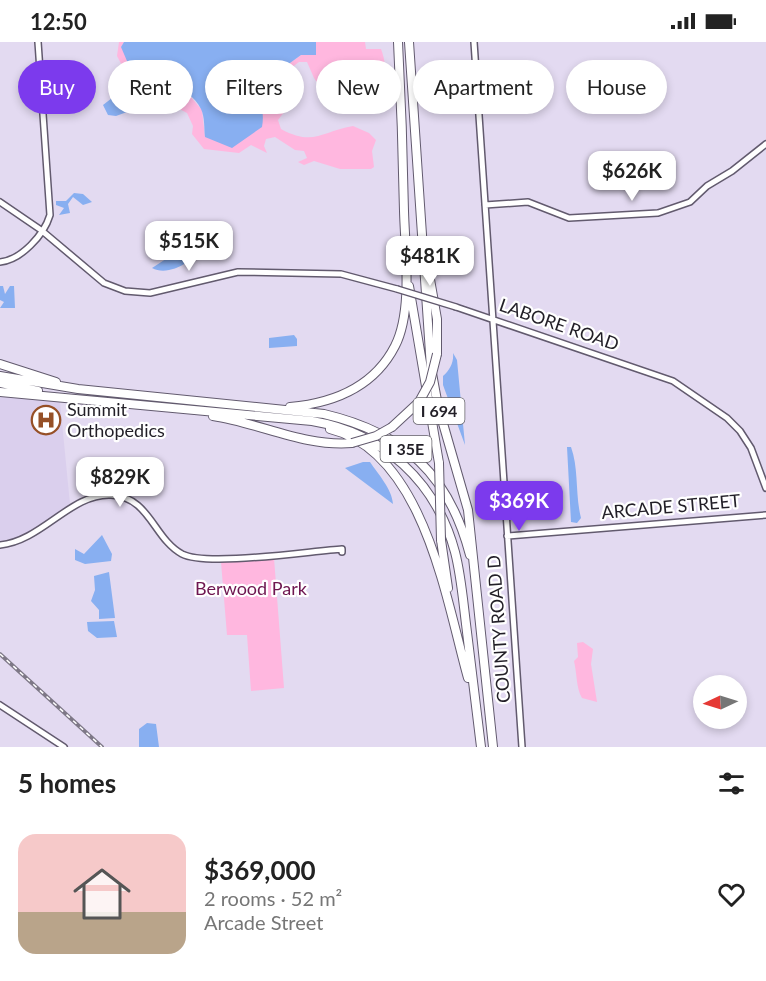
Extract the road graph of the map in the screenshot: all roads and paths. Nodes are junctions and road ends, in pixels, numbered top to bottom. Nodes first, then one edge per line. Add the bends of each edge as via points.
1 (38, 42) edge
2 (397, 42) edge
3 (409, 42) edge
4 (474, 42) edge
5 (766, 144) edge
6 (0, 202) edge
7 (485, 205) junction
8 (41, 230) junction
9 (423, 246) junction
10 (405, 252) junction
11 (0, 262) edge
12 (492, 319) junction
13 (0, 364) edge
14 (0, 376) edge
15 (0, 383) edge
16 (89, 391) junction
17 (0, 393) edge
18 (99, 401) junction
19 (179, 408) junction
20 (271, 408) junction
21 (291, 419) junction
22 (766, 488) edge
23 (766, 515) edge
24 (507, 536) junction
25 (0, 545) edge
26 (342, 552) dead end
27 (474, 571) junction
28 (468, 678) junction
29 (0, 705) edge
30 (64, 747) edge
31 (481, 747) edge
32 (493, 747) edge
33 (522, 747) edge

1 - 8 street via 50,212
2 - 10 highway, I 694
3 - 9 highway, I 694
4 - 7 street, COUNTY ROAD D
5 - 7 street via 690,202 658,213 569,218 528,202
6 - 8 street, LABORE ROAD
7 - 12 street, COUNTY ROAD D
8 - 11 street via 20,256
8 - 12 street, LABORE ROAD, bridge via 104,283 139,293 238,272 341,274
9 - 19 highway, bridge via 435,305 437,354 430,382 419,402 393,427 352,443 317,443 244,420
9 - 27 highway, I 694 via 430,368 465,493
10 - 20 highway via 404,313 396,344 386,361 361,386 344,395 315,405
10 - 28 highway, I 694, bridge via 413,320 435,428 447,581
12 - 22 street, LABORE ROAD via 660,375 678,385 740,431
12 - 24 street, COUNTY ROAD D
13 - 16 highway
14 - 16 highway, I 35E
15 - 18 highway, I 35E
16 - 20 highway, I 35E
17 - 18 highway
18 - 19 highway, I 35E
19 - 21 highway, I 35E
20 - 27 highway, I 35E via 352,420 396,441 431,473 453,506
21 - 28 highway via 336,431 364,446 408,495 428,540
21 - 31 highway, I 35E via 333,425 376,442 398,459 431,495 455,553
23 - 24 street, ARCADE STREET
24 - 33 street, COUNTY ROAD D
25 - 26 street via 25,539 90,498 115,495 143,508 183,554 202,559 338,549
27 - 32 highway, I 35E
28 - 31 highway, I 694
29 - 30 street

